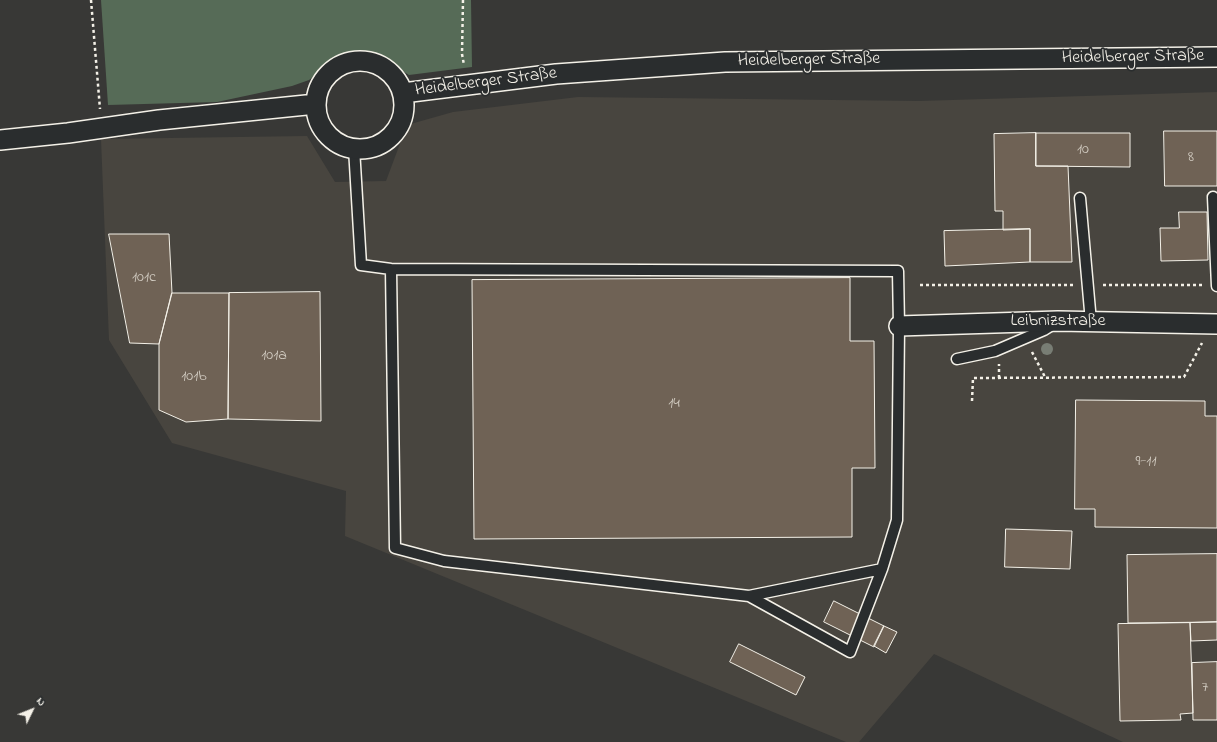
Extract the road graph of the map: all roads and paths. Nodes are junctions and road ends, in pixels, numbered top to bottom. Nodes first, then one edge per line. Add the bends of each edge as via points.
1 (91, 0) edge
2 (463, 0) edge
3 (1217, 57) edge
4 (466, 85) junction
5 (403, 94) junction
6 (316, 104) junction
7 (101, 128) junction
8 (0, 140) edge
9 (354, 148) junction
10 (1213, 197) dead end
11 (1080, 198) dead end
12 (391, 269) junction
13 (1088, 285) junction
14 (1217, 285) edge
15 (920, 286) dead end
16 (1058, 321) junction
17 (1091, 322) junction
18 (899, 326) junction
19 (1211, 331) edge
20 (1029, 347) dead end
21 (957, 359) dead end
22 (1000, 360) dead end
23 (999, 378) junction
24 (1045, 378) junction
25 (972, 402) dead end
26 (882, 569) junction
27 (749, 596) junction

1 - 7 path
2 - 4 path via 462,54
3 - 4 street, Heidelberger Straße via 724,62 556,74
4 - 5 street, Heidelberger Straße
5 - 6 street via 388,70 362,61 348,62 335,68 325,78
5 - 9 street via 404,108 400,123 392,136 379,145 365,149
6 - 7 street
6 - 9 street via 318,119 325,132 336,142
7 - 8 street
9 - 12 lane via 361,265
10 - 14 lane
11 - 13 lane
12 - 18 lane via 898,271
12 - 27 lane via 395,548 444,561
13 - 14 path
13 - 15 path
13 - 17 lane
16 - 17 street, Leibnizstraße
16 - 18 street, Leibnizstraße
16 - 21 lane via 1044,330 995,351
17 - 19 street, Leibnizstraße
18 - 26 lane via 897,520
19 - 24 path via 1184,377
20 - 24 path
22 - 23 path
23 - 24 path
23 - 25 path via 973,378
26 - 27 lane
26 - 27 lane via 850,652

